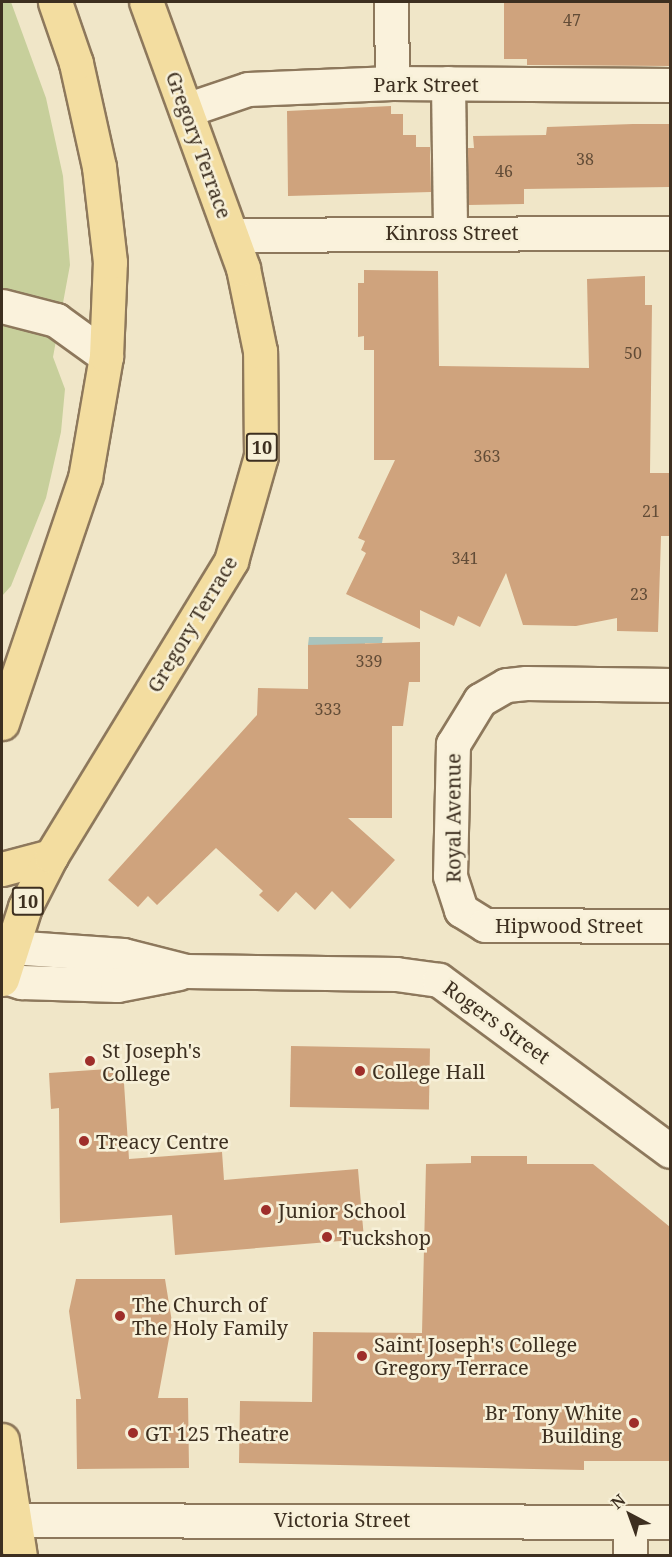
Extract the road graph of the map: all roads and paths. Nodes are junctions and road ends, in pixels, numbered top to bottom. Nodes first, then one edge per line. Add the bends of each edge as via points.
1 (55, 2) edge
2 (146, 2) edge
3 (391, 2) edge
4 (392, 83) junction
5 (448, 83) junction
6 (670, 85) edge
7 (186, 110) junction
8 (450, 231) junction
9 (670, 232) edge
10 (233, 236) junction
11 (2, 306) edge
12 (106, 356) junction
13 (670, 685) edge
14 (2, 723) edge
15 (51, 856) junction
16 (2, 869) edge
17 (469, 919) joint
18 (670, 926) edge
19 (3, 964) edge
20 (670, 1151) edge
21 (2, 1440) edge
22 (13, 1520) junction
23 (630, 1522) junction
24 (670, 1522) edge
25 (20, 1556) edge
26 (630, 1556) edge

1 - 12 main road via 76,63 99,166 110,262
2 - 7 main road, Gregory Terrace / 10
3 - 4 street
4 - 5 street, Park Street
4 - 7 street, Park Street via 248,89
5 - 6 street, Park Street
5 - 8 street
7 - 10 main road, Gregory Terrace / 10
8 - 9 street, Kinross Street
8 - 10 street, Kinross Street
10 - 15 main road, Gregory Terrace / 10 via 254,314 263,388 261,456 245,528 213,596
11 - 12 street via 56,320
12 - 14 main road via 85,478
13 - 17 street, Royal Avenue via 506,685 474,707 458,729 451,766 452,890
15 - 16 main road
15 - 19 main road, Gregory Terrace / 10
17 - 18 street, Hipwood Street via 498,926
19 - 20 street, Rogers Street via 123,955 186,971 396,974 439,980
21 - 22 main road
22 - 23 street, Victoria Street
22 - 25 main road
23 - 24 street, Victoria Street
23 - 26 street

